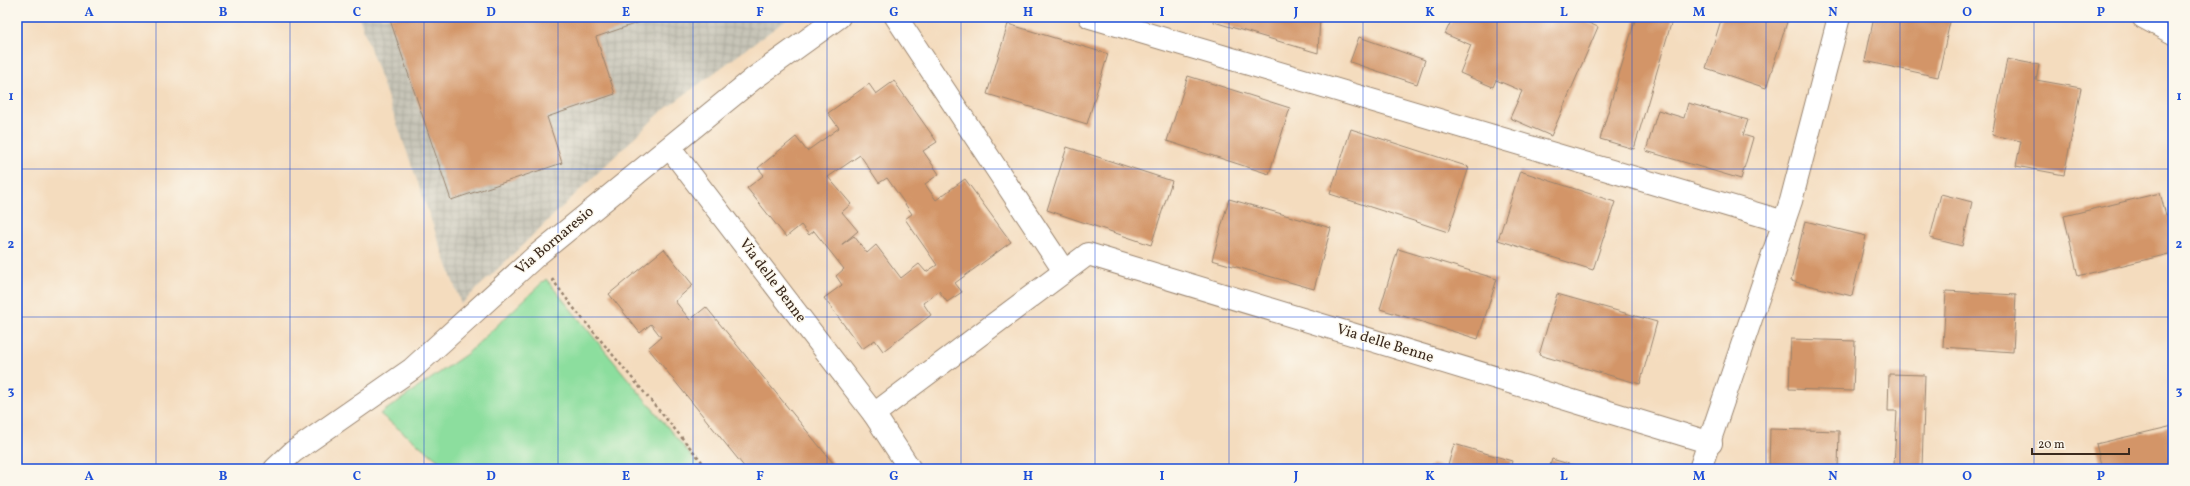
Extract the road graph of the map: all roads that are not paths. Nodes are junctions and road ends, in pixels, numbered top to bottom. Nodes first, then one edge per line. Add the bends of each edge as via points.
1 (839, 17) edge
2 (896, 17) edge
3 (1090, 17) edge
4 (1839, 17) edge
5 (2143, 17) edge
6 (2173, 33) edge
7 (670, 148) junction
8 (1784, 222) junction
9 (1064, 271) junction
10 (874, 414) junction
11 (1711, 443) junction
12 (275, 469) edge
13 (910, 469) edge
14 (1700, 469) edge

1 - 7 street, Via Bornaresio via 752,79
2 - 9 street
3 - 8 street
4 - 8 street
5 - 6 street
7 - 10 street, Via delle Benne
7 - 12 street, Via Bornaresio via 537,255 412,369 293,452
8 - 11 street
9 - 10 street, Via delle Benne
9 - 11 street, Via delle Benne via 1088,254
10 - 13 street, Via delle Benne
11 - 14 street

